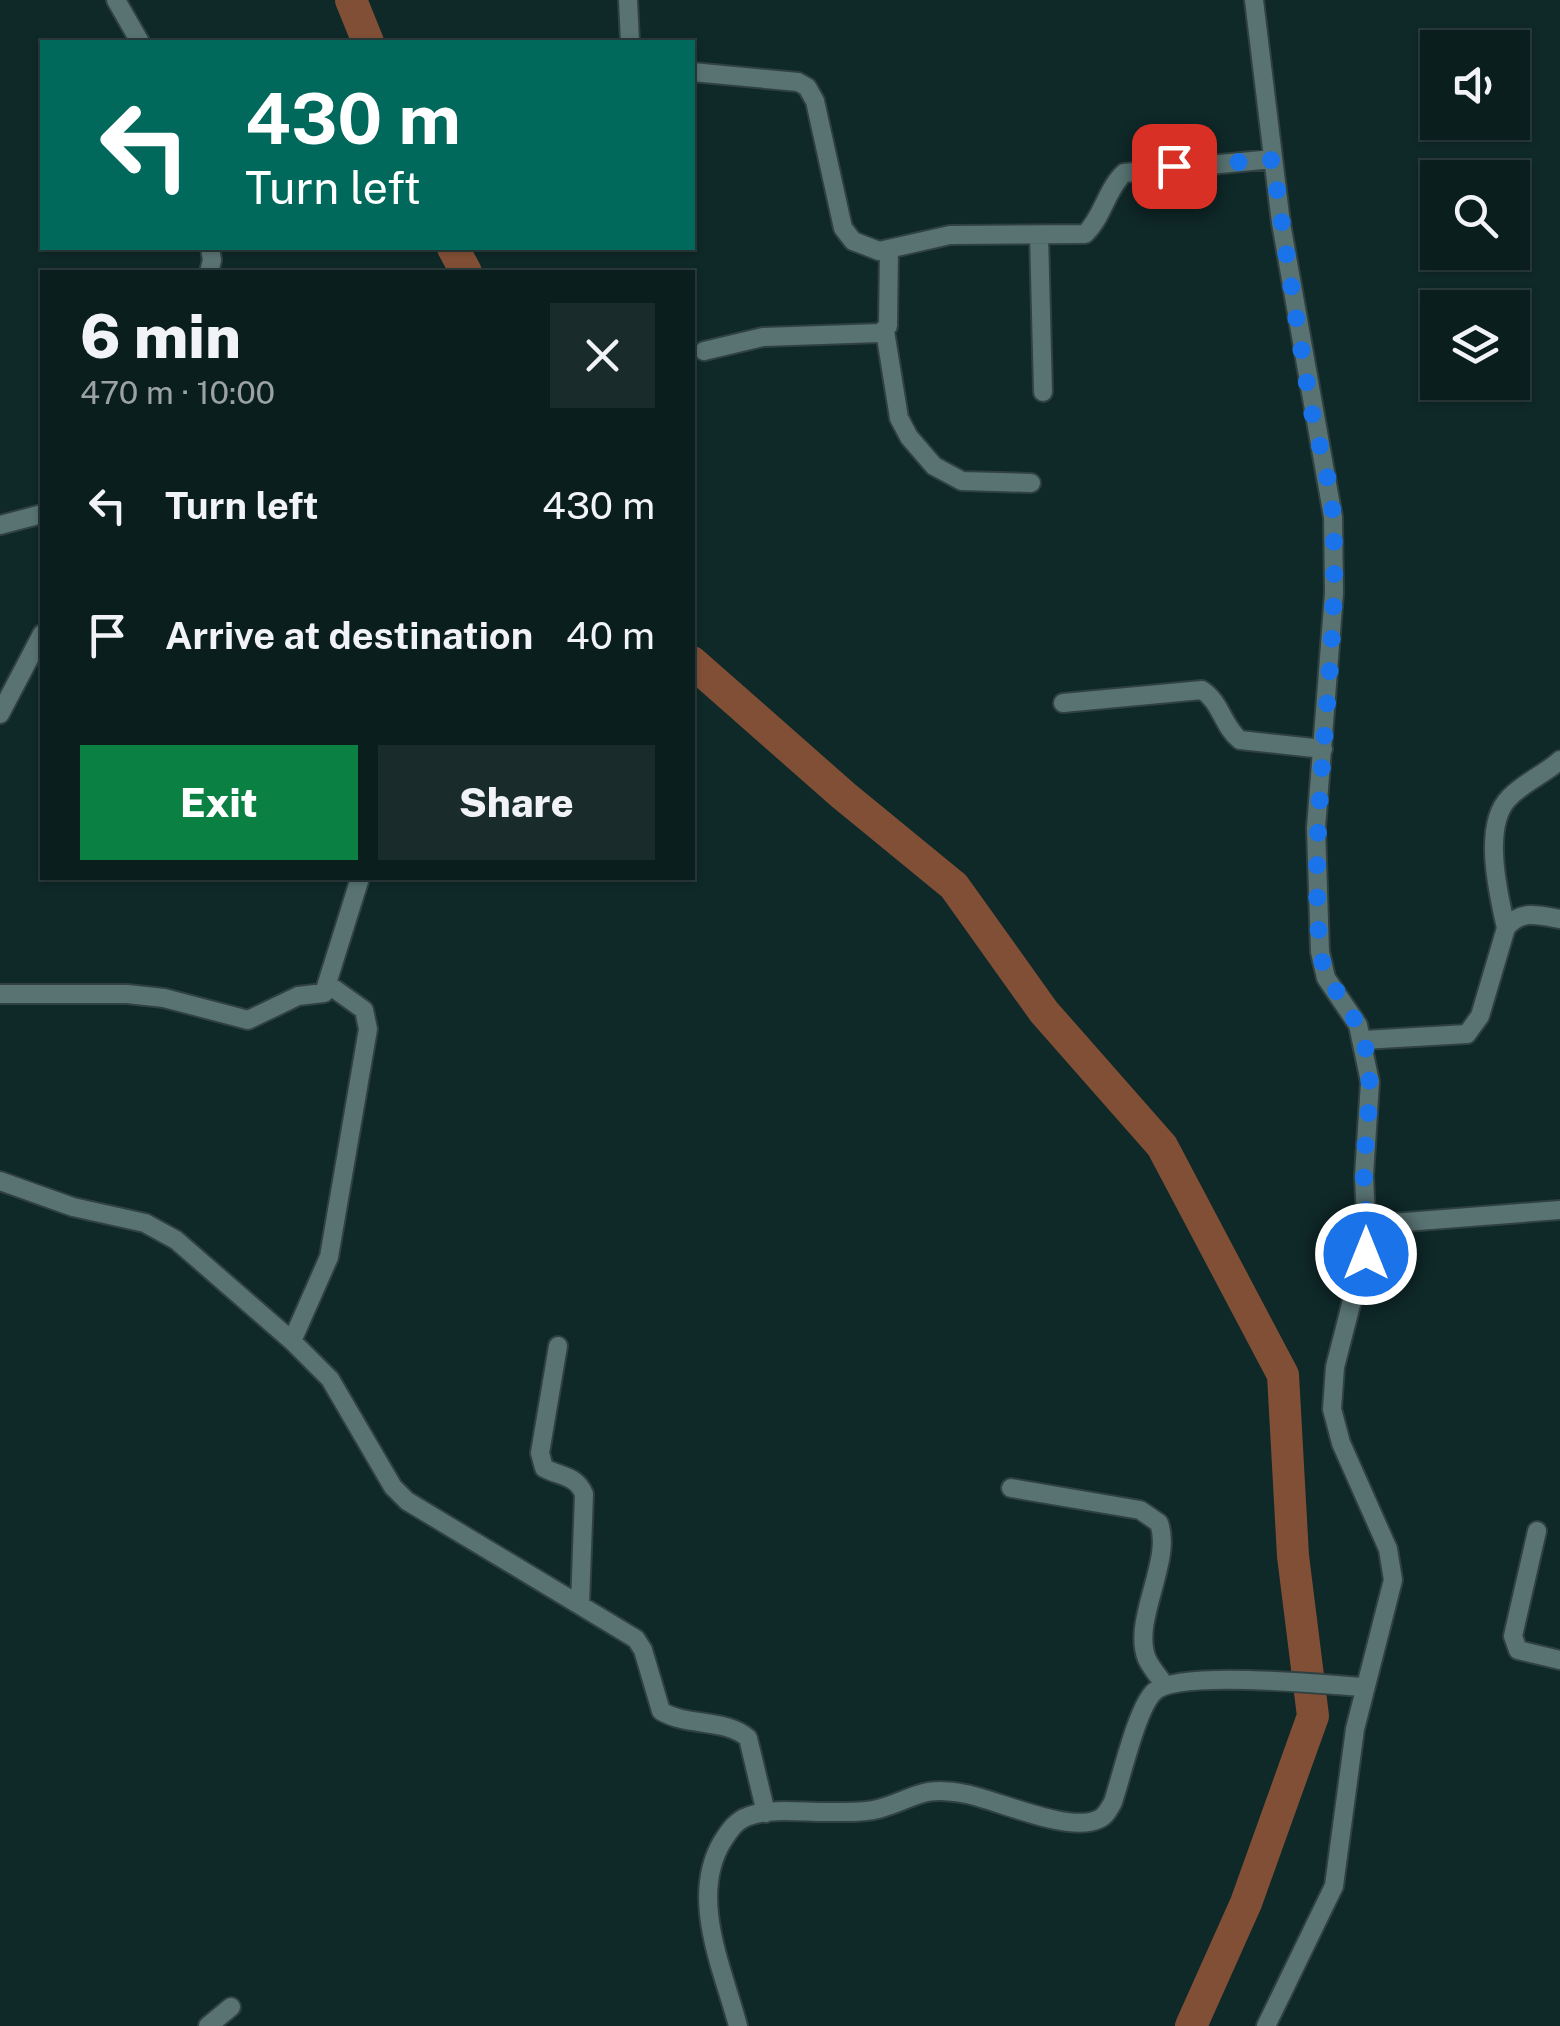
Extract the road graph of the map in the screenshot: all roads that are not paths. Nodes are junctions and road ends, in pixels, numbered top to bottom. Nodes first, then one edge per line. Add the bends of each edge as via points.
1 (116, 0) edge
2 (628, 0) edge
3 (1254, 0) edge
4 (139, 40) edge
5 (630, 40) edge
6 (695, 72) edge
7 (1273, 160) junction
8 (1039, 235) junction
9 (890, 250) junction
10 (884, 331) junction
11 (704, 351) dead end
12 (1043, 392) dead end
13 (1031, 484) dead end
14 (40, 515) edge
15 (0, 525) edge
16 (40, 642) edge
17 (1063, 702) dead end
18 (0, 714) edge
19 (1324, 749) junction
20 (1560, 760) edge
21 (359, 880) edge
22 (1560, 919) edge
23 (1506, 928) junction
24 (329, 985) junction
25 (0, 994) edge
26 (1363, 1040) junction
27 (0, 1181) edge
28 (1560, 1210) edge
29 (1367, 1224) junction
30 (292, 1341) junction
31 (558, 1346) dead end
32 (1011, 1488) dead end
33 (1537, 1531) dead end
34 (580, 1605) junction
35 (1560, 1660) edge
36 (1165, 1686) junction
37 (1364, 1687) junction
38 (766, 1813) junction
39 (231, 2006) dead end
40 (208, 2026) edge
41 (738, 2026) edge
42 (1266, 2026) edge

1 - 4 street
2 - 5 street
3 - 7 street
6 - 9 street via 807,87 843,228 859,245
7 - 8 street via 1130,170 1115,181 1086,234
7 - 19 street via 1333,517
8 - 9 street via 950,235
8 - 12 street
9 - 10 street
10 - 11 street via 764,337
10 - 13 street via 899,418 934,466 962,482
14 - 15 street
16 - 18 street
17 - 19 street via 1202,690 1240,740
19 - 26 street via 1316,828 1320,952 1326,978
20 - 23 street via 1510,797 1497,816 1496,875
21 - 24 street
22 - 23 street via 1530,913
23 - 26 street via 1480,1016 1467,1034
24 - 25 street via 324,993 298,996 248,1020 126,994
24 - 30 street via 364,1010 368,1028 329,1257
26 - 29 street via 1370,1082
27 - 30 street via 145,1224 176,1240
28 - 29 street
29 - 37 street via 1366,1254 1331,1392 1341,1443 1391,1562 1389,1603
30 - 34 street via 330,1379 407,1501
31 - 34 street via 540,1452 544,1468 571,1478 584,1494
32 - 36 street via 1140,1510 1159,1523 1162,1540 1144,1638 1147,1660
33 - 35 street via 1514,1645
34 - 38 street via 636,1639 661,1711 748,1738
36 - 37 street via 1184,1681
36 - 38 street via 1145,1705 1113,1802 1090,1822 937,1791 867,1811
37 - 42 street via 1334,1886
38 - 41 street via 736,1823 712,1862 710,1921
39 - 40 street

